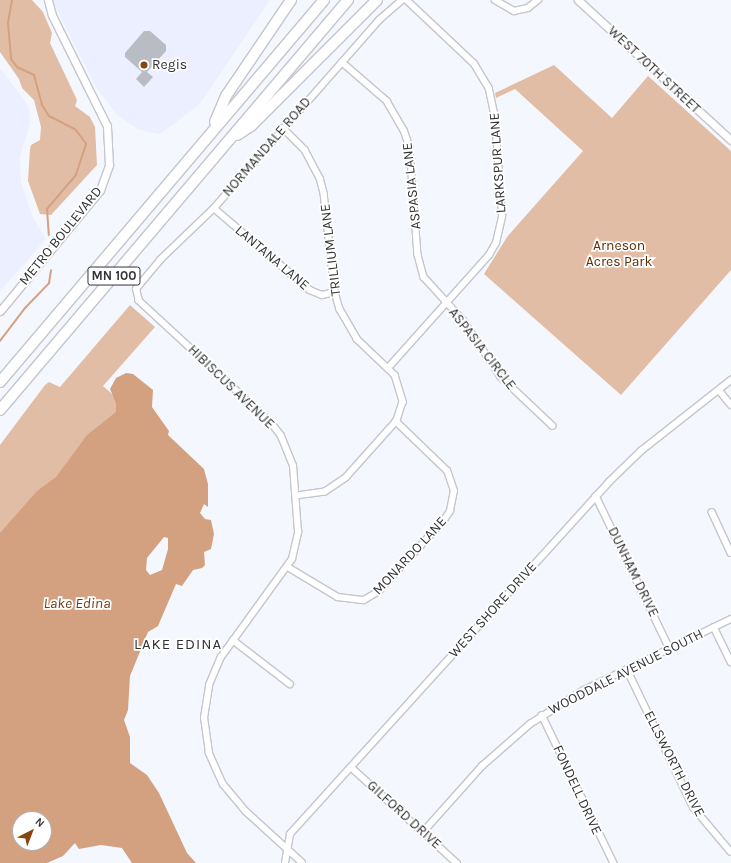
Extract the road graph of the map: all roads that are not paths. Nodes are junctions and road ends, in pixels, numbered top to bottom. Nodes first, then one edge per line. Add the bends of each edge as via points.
1 (48, 0) edge
2 (291, 0) edge
3 (324, 0) edge
4 (348, 0) edge
5 (377, 0) edge
6 (402, 0) edge
7 (406, 0) edge
8 (495, 0) edge
9 (538, 0) edge
10 (578, 0) edge
11 (342, 62) junction
12 (283, 128) junction
13 (211, 130) junction
14 (731, 140) edge
15 (227, 142) junction
16 (214, 208) junction
17 (335, 292) junction
18 (136, 296) joint
19 (446, 304) junction
20 (0, 311) edge
21 (388, 368) junction
22 (731, 380) edge
23 (0, 382) edge
24 (719, 390) junction
25 (731, 405) edge
26 (0, 410) edge
27 (396, 422) junction
28 (554, 426) dead end
29 (296, 496) junction
30 (596, 496) junction
31 (712, 512) dead end
32 (731, 553) edge
33 (288, 567) junction
34 (731, 619) edge
35 (714, 627) junction
36 (233, 640) junction
37 (670, 649) junction
38 (731, 662) edge
39 (627, 670) junction
40 (290, 684) dead end
41 (542, 715) junction
42 (351, 767) junction
43 (423, 832) junction
44 (286, 848) junction
45 (731, 852) edge
46 (285, 863) edge
47 (302, 863) edge
48 (457, 863) edge
49 (614, 863) edge

1 - 20 street, METRO BOULEVARD via 52,15 107,126 109,166 100,190
2 - 13 highway via 226,96
3 - 13 highway, MN 100
4 - 15 highway, MN 100
5 - 15 highway via 251,126
6 - 11 street, NORMANDALE ROAD via 378,20
7 - 19 street, LARKSPUR LANE via 474,64 493,104 502,203 500,230 489,255
8 - 9 street via 514,11 528,8
10 - 14 street, WEST 70TH STREET
11 - 12 street, NORMANDALE ROAD
11 - 19 street, ASPASIA LANE via 386,101 404,130 410,147 420,267 430,287
12 - 16 street, NORMANDALE ROAD
12 - 17 street, TRILLIUM LANE via 305,150 320,178 324,193
13 - 23 highway, MN 100
15 - 26 highway, MN 100
16 - 17 street, LANTANA LANE via 310,290 322,295
16 - 18 street, NORMANDALE ROAD via 139,283
17 - 21 street, TRILLIUM LANE via 340,309 357,339
18 - 29 street, HIBISCUS AVENUE via 271,422 288,450
19 - 21 street, LARKSPUR LANE
19 - 28 street, ASPASIA CIRCLE via 464,321 501,377
21 - 27 street, TRILLIUM LANE via 403,392 402,412
22 - 24 street, WEST SHORE DRIVE
24 - 25 street
24 - 30 street, WEST SHORE DRIVE via 630,461
27 - 29 street, TRILLIUM LANE via 336,486 325,492
27 - 33 street, MONARDO LANE via 447,470 454,491 450,511 444,520 379,591 364,600 338,597
29 - 33 street, HIBISCUS AVENUE via 298,532
30 - 37 street, DUNHAM DRIVE
30 - 42 street, WEST SHORE DRIVE
31 - 32 street
33 - 36 street, HIBISCUS AVENUE
34 - 35 street, WOODDALE AVENUE SOUTH
35 - 37 street, WOODDALE AVENUE SOUTH
35 - 38 street
36 - 40 street
36 - 44 street, HIBISCUS AVENUE via 221,656 209,685 204,718 209,753 223,786 233,799
37 - 39 street, WOODDALE AVENUE SOUTH
39 - 41 street, WOODDALE AVENUE SOUTH
39 - 45 street, ELLSWORTH DRIVE via 694,808
41 - 43 street, WOODDALE AVENUE SOUTH via 482,766
41 - 49 street, FONDELL DRIVE
42 - 43 street, GILFORD DRIVE
42 - 44 street, WEST SHORE DRIVE via 290,834
43 - 48 street, GILFORD DRIVE
44 - 46 street, WEST SHORE DRIVE
44 - 47 street, HIBISCUS AVENUE

